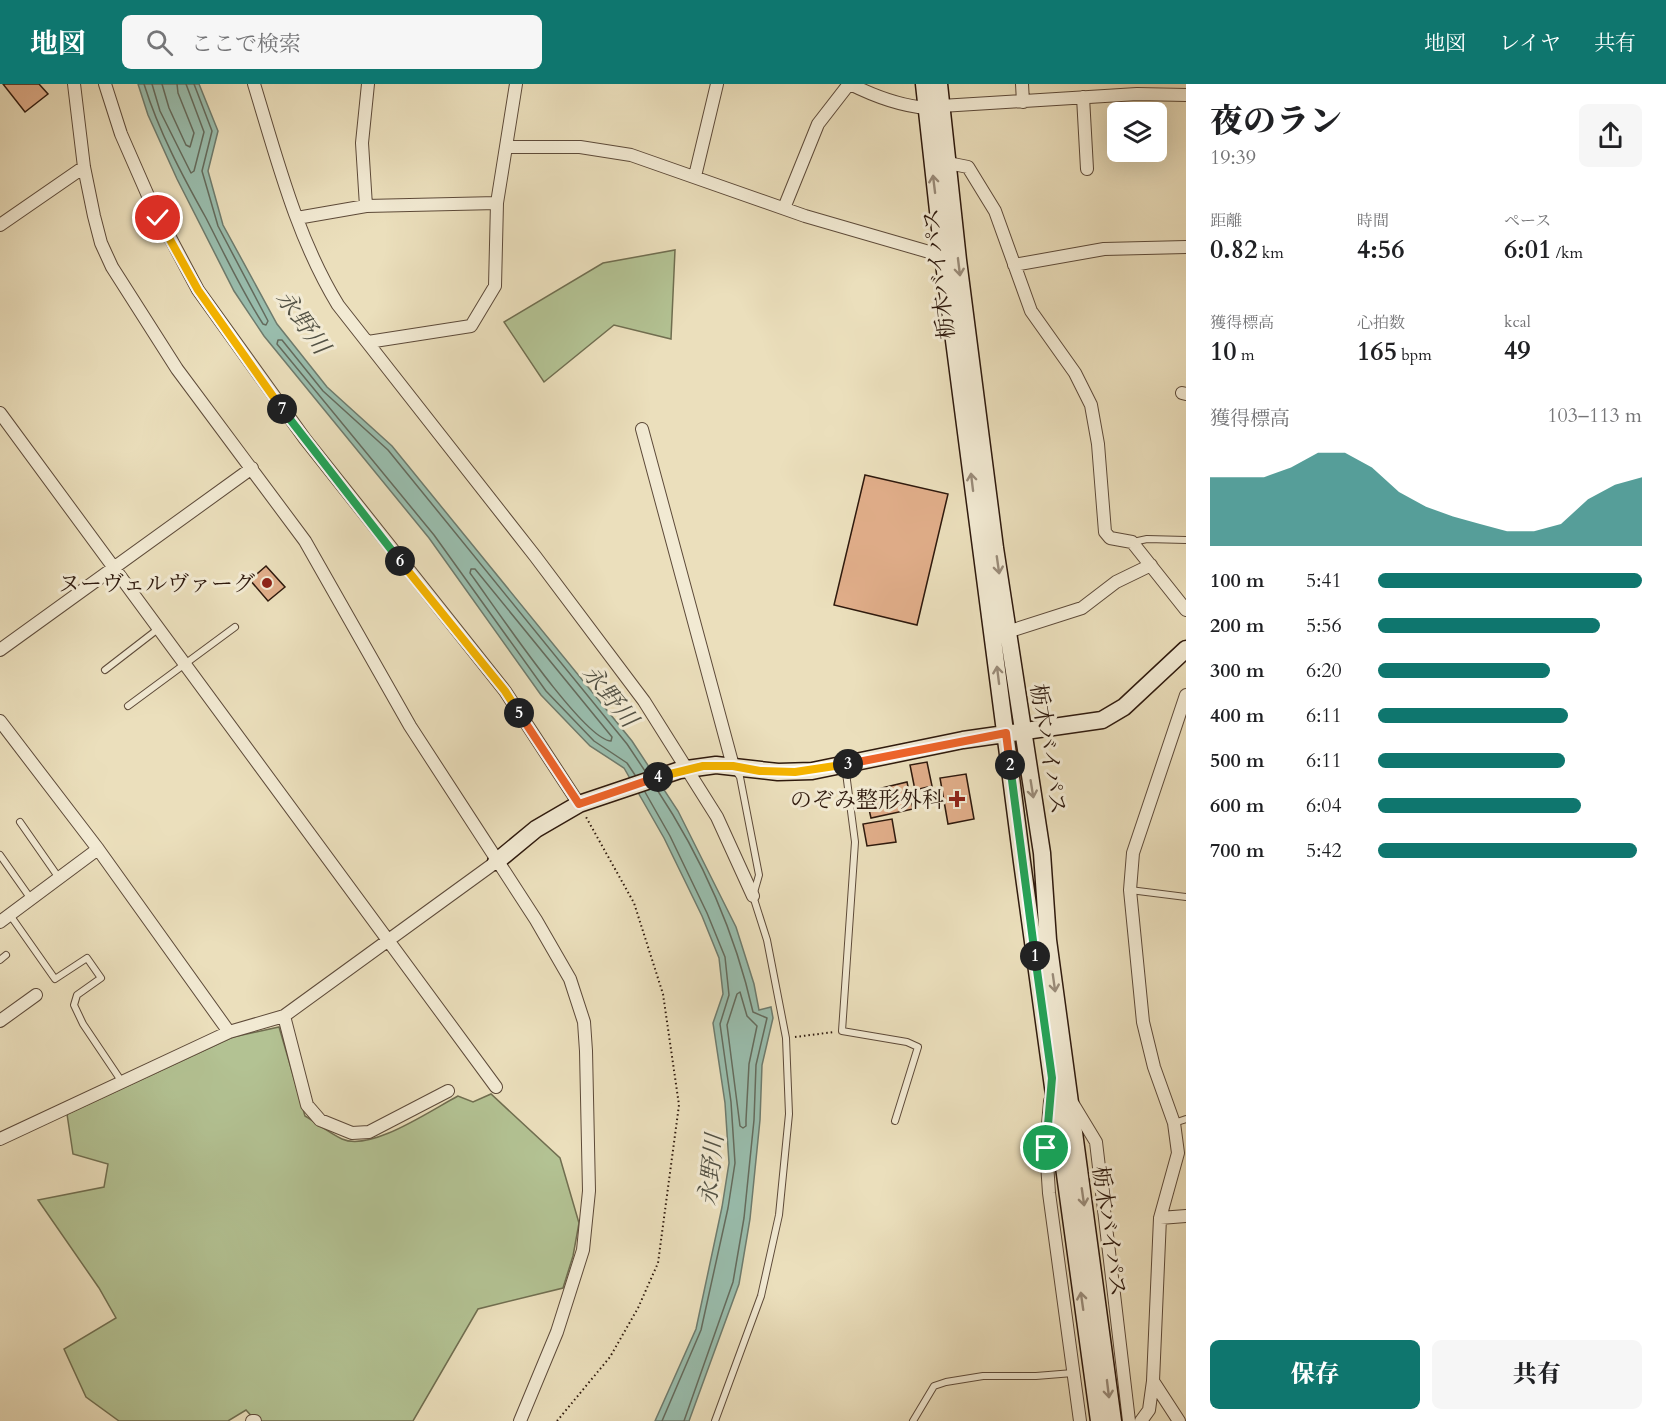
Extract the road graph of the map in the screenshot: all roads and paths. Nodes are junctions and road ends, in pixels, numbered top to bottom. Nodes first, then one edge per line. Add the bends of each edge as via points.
1 (74, 84) edge
2 (105, 84) edge
3 (254, 84) edge
4 (368, 84) edge
5 (516, 84) edge
6 (717, 84) edge
7 (850, 84) edge
8 (924, 84) edge
9 (939, 84) edge
10 (1023, 84) edge
11 (1137, 89) edge
12 (1186, 95) edge
13 (1083, 97) junction
14 (1023, 102) junction
15 (934, 107) junction
16 (506, 147) junction
17 (948, 163) junction
18 (84, 167) junction
19 (1087, 169) dead end
20 (695, 176) junction
21 (497, 203) junction
22 (366, 206) junction
23 (784, 208) junction
24 (297, 218) junction
25 (0, 225) edge
26 (1186, 248) edge
27 (943, 256) junction
28 (1014, 265) junction
29 (368, 342) junction
30 (0, 413) edge
31 (642, 429) dead end
32 (252, 468) junction
33 (1186, 540) edge
34 (1132, 542) junction
35 (1151, 565) junction
36 (113, 568) junction
37 (1186, 610) edge
38 (235, 627) dead end
39 (158, 629) junction
40 (1007, 632) junction
41 (1186, 649) edge
42 (0, 650) edge
43 (184, 664) junction
44 (105, 669) dead end
45 (1186, 694) edge
46 (128, 706) dead end
47 (0, 721) edge
48 (1023, 732) junction
49 (1006, 733) junction
50 (845, 765) junction
51 (733, 766) junction
52 (684, 769) junction
53 (583, 802) junction
54 (20, 822) dead end
55 (98, 849) junction
56 (0, 855) edge
57 (496, 862) junction
58 (59, 878) junction
59 (1130, 890) junction
60 (753, 896) junction
61 (1186, 897) edge
62 (31, 899) junction
63 (5, 918) edge
64 (389, 940) junction
65 (6, 955) dead end
66 (0, 960) edge
67 (36, 995) dead end
68 (284, 1016) junction
69 (0, 1021) edge
70 (842, 1031) junction
71 (229, 1032) junction
72 (786, 1038) junction
73 (1052, 1078) junction
74 (122, 1082) junction
75 (496, 1088) dead end
76 (448, 1091) dead end
77 (1070, 1100) junction
78 (895, 1121) dead end
79 (1180, 1121) edge
80 (0, 1139) edge
81 (1186, 1216) edge
82 (1160, 1218) junction
83 (1097, 1358) junction
84 (1074, 1373) junction
85 (1153, 1381) junction
86 (520, 1421) edge
87 (557, 1421) edge
88 (714, 1421) edge
89 (913, 1421) edge
90 (1080, 1421) edge
91 (1099, 1421) edge
92 (1113, 1421) edge
93 (1129, 1421) edge
94 (1141, 1421) edge
95 (1179, 1421) edge

1 - 18 street
2 - 53 street via 121,134 149,198 198,290 304,440 505,691
3 - 24 street
4 - 22 street via 362,143
5 - 16 street
6 - 20 street
7 - 15 street via 911,107
7 - 23 street via 818,124
8 - 15 main road, 栃木バイパス
9 - 15 main road, 栃木バイパス
10 - 14 street
11 - 12 street
11 - 13 street
13 - 14 street
13 - 19 street
14 - 15 street
15 - 17 main road, 栃木バイパス
27 -> 15 main road, 栃木バイパス
16 - 20 street via 580,147 631,155
16 - 21 street
17 - 28 street via 968,167 995,211
17 -> 40 main road, 栃木バイパス
18 - 25 street
18 - 32 street via 101,243 112,267 177,369
20 - 23 street
21 - 22 street
21 - 29 street via 495,286 471,326
22 - 24 street
23 - 27 street
24 - 29 street via 322,280
26 - 28 street via 1104,249
49 -> 27 main road, 栃木バイパス
28 - 34 street via 1031,311 1075,373 1091,405 1105,532 1110,538
29 - 52 street via 603,644
30 - 36 street
31 - 51 street
32 - 36 street
32 - 57 street via 305,541 410,726
33 - 34 lane
34 - 35 street
35 - 37 street
35 - 40 street via 1116,582 1082,608
36 - 39 street
36 - 42 street
38 - 43 lane
39 - 43 street
39 - 44 lane
40 - 48 main road, 栃木バイパス
41 - 48 main road via 1113,715 1085,724
43 - 46 lane
43 - 64 street
45 - 59 street via 1133,853
47 - 55 street
48 - 49 main road
48 -> 77 main road, 栃木バイパス via 1042,853 1047,940
49 - 50 main road
49 - 73 main road, 栃木バイパス
50 - 51 main road via 795,772
50 - 70 lane via 855,842
51 - 52 main road
51 - 60 lane via 740,777 759,874
52 - 53 main road
52 - 60 street via 717,817
53 - 57 main road via 536,829
53 - 87 path via 634,903 663,994 679,1106 658,1263 610,1357
54 - 58 lane
55 - 58 street
55 - 71 street
56 - 62 lane
57 - 64 street
57 - 86 street via 570,979 584,1022 586,1051 589,1191 583,1250 557,1332
58 - 62 street
59 - 61 lane
59 - 79 street via 1143,1022 1155,1067
60 - 72 lane via 767,940
62 - 63 street
63 - 74 lane via 56,979 87,958 102,978 77,995 74,1005
64 - 68 street
64 - 75 street
65 - 66 lane
67 - 69 street
68 - 71 street
68 - 76 street via 307,1105 320,1120 352,1133 369,1132
70 - 72 path
70 - 78 lane via 918,1047
71 - 74 street
72 - 88 lane via 789,1114 775,1237 761,1296
83 -> 73 main road, 栃木バイパス
73 - 84 street via 1046,1148 1049,1192
74 - 80 street
77 -> 83 main road, 栃木バイパス
77 - 93 street via 1096,1142
79 - 82 street via 1175,1170
81 - 82 street
82 - 85 street
83 - 91 main road, 栃木バイパス
83 -> 92 main road, 栃木バイパス
84 - 89 lane via 983,1376 946,1382 934,1386
84 - 90 street
85 - 94 street via 1149,1410
85 - 95 street

